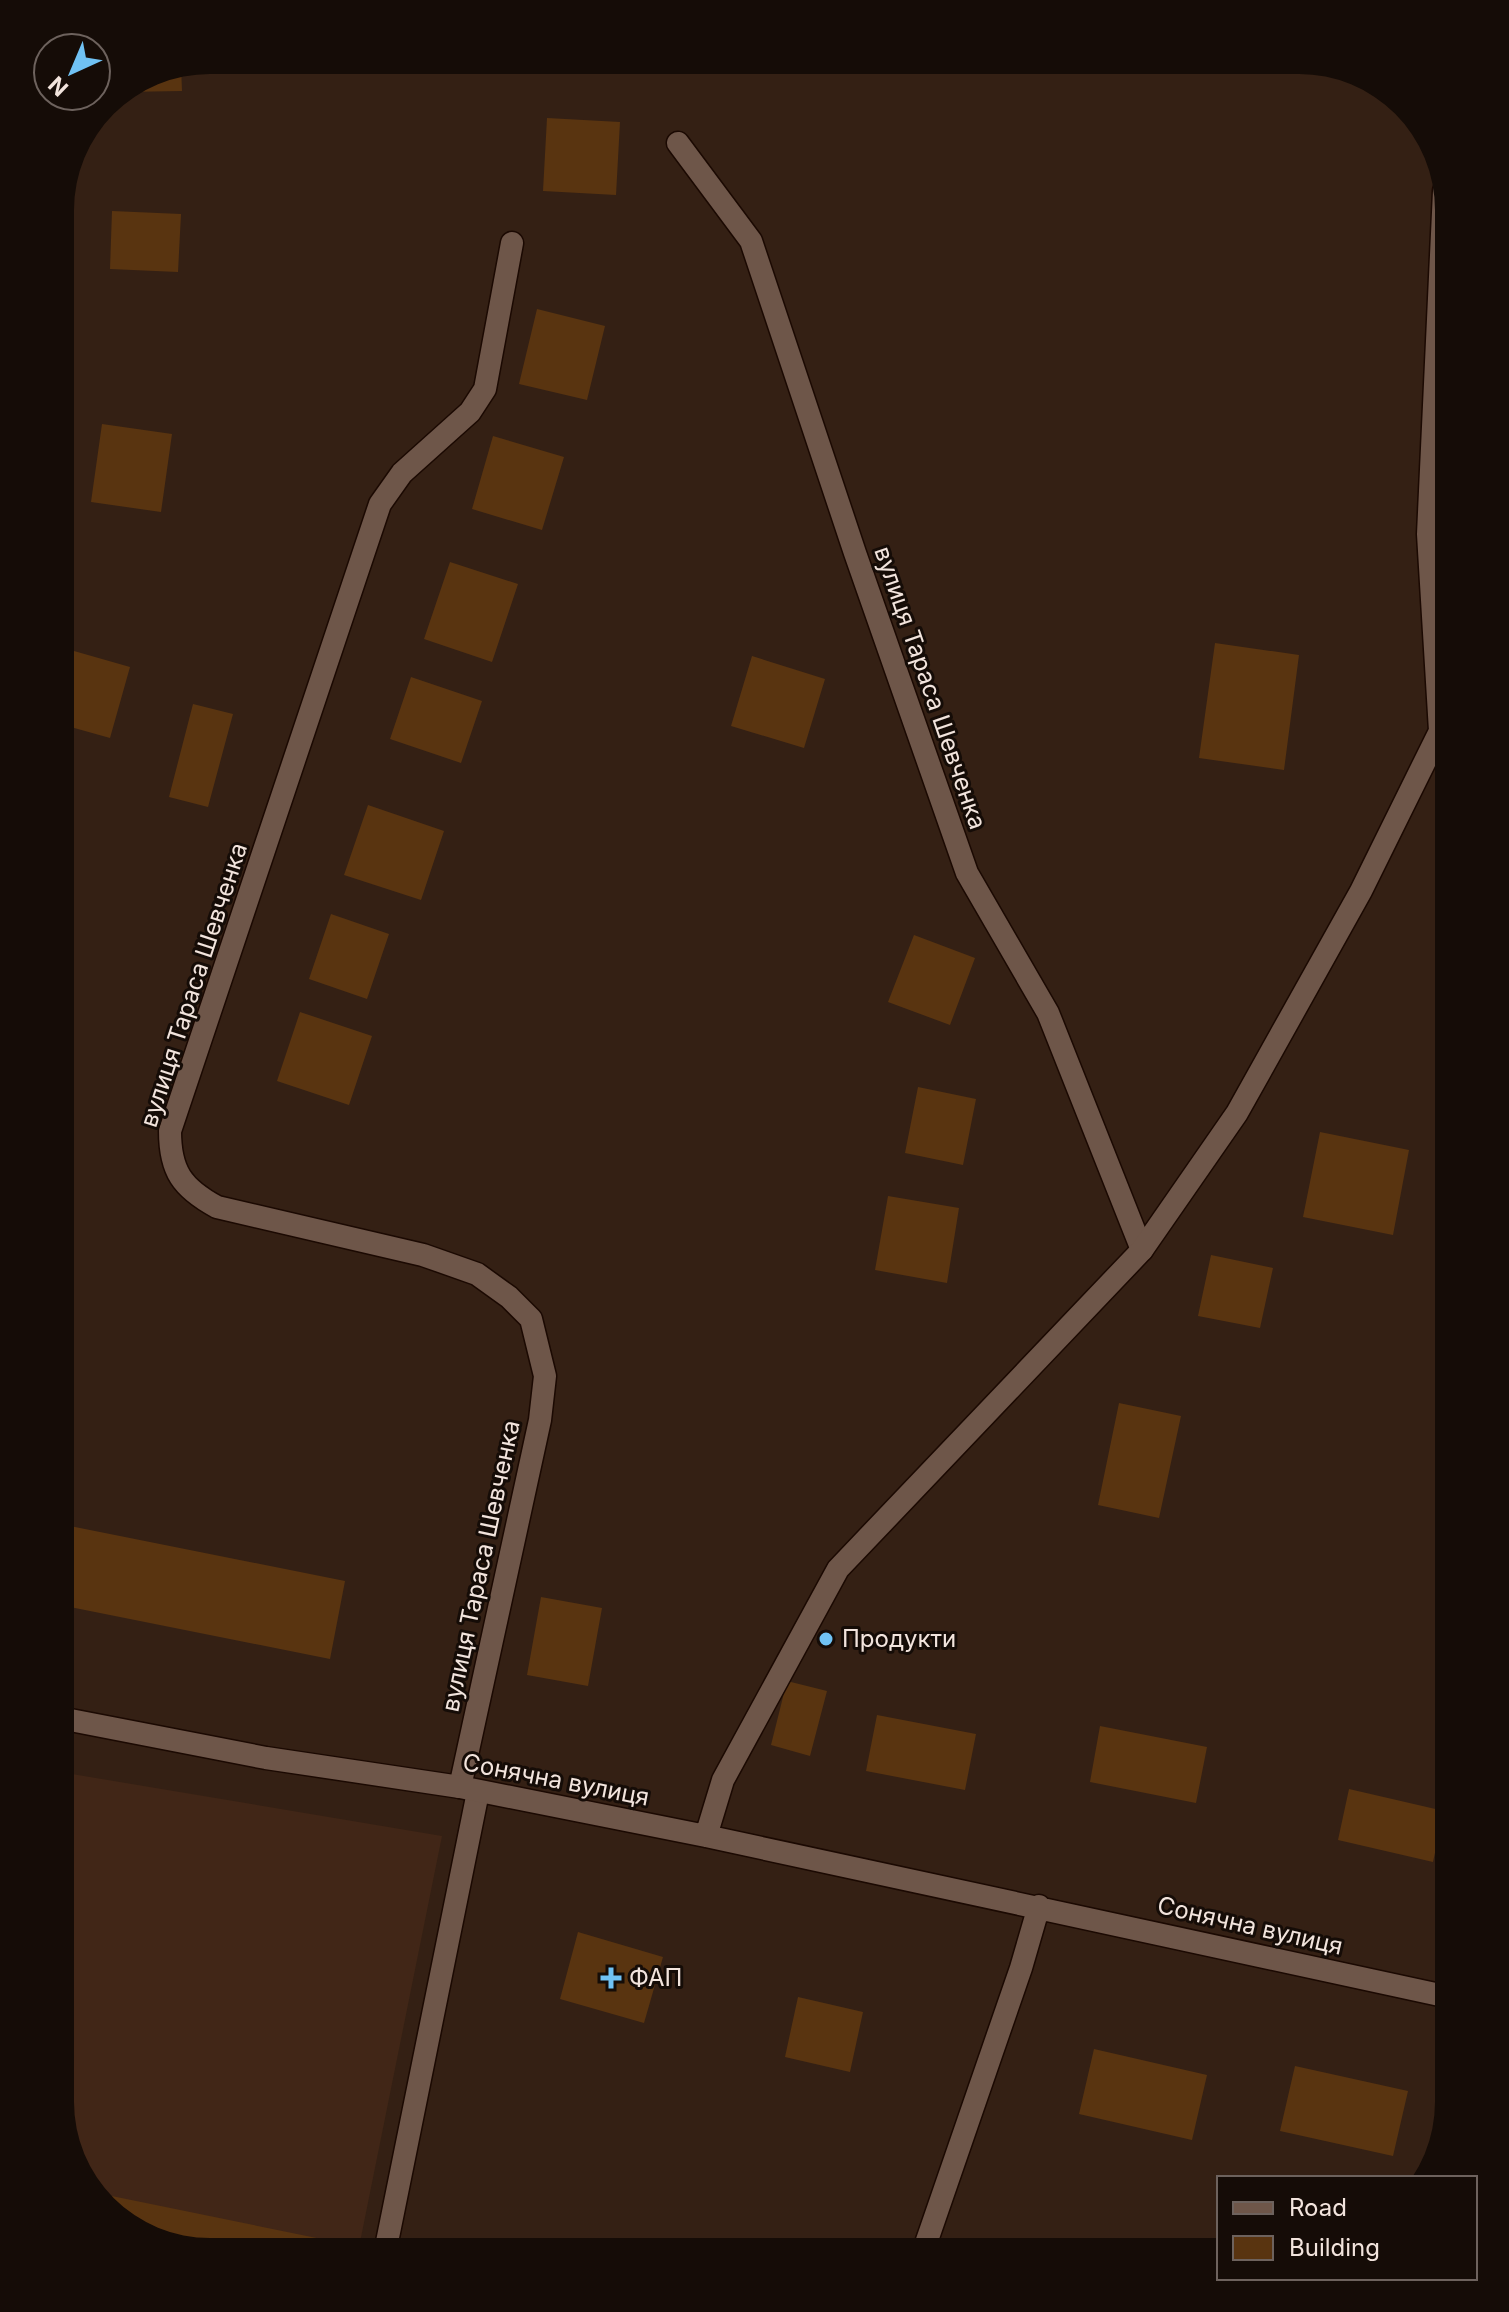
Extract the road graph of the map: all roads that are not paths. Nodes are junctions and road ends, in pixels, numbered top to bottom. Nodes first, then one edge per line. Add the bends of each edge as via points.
1 (678, 143) dead end
2 (512, 243) dead end
3 (1435, 384) edge
4 (1435, 616) edge
5 (1435, 751) edge
6 (1142, 1250) junction
7 (74, 1721) edge
8 (469, 1790) junction
9 (706, 1836) junction
10 (1039, 1906) junction
11 (1435, 1994) edge
12 (388, 2238) edge
13 (928, 2238) edge

1 - 6 street, вулиця Тараса Шевченка via 751,241 967,873 1048,1013
2 - 8 street, вулиця Тараса Шевченка via 485,389 470,412 402,473 380,504 170,1131 176,1170 193,1192 217,1207 423,1255 477,1274 531,1319 545,1376 540,1420
3 - 4 street via 1428,534
5 - 6 street via 1237,1113
6 - 9 street via 838,1569 723,1780
7 - 8 street, Сонячна вулиця
8 - 9 street, Сонячна вулиця
8 - 12 street, вулиця Тараса Шевченка
9 - 10 street, Сонячна вулиця
10 - 11 street, Сонячна вулиця
10 - 13 street

